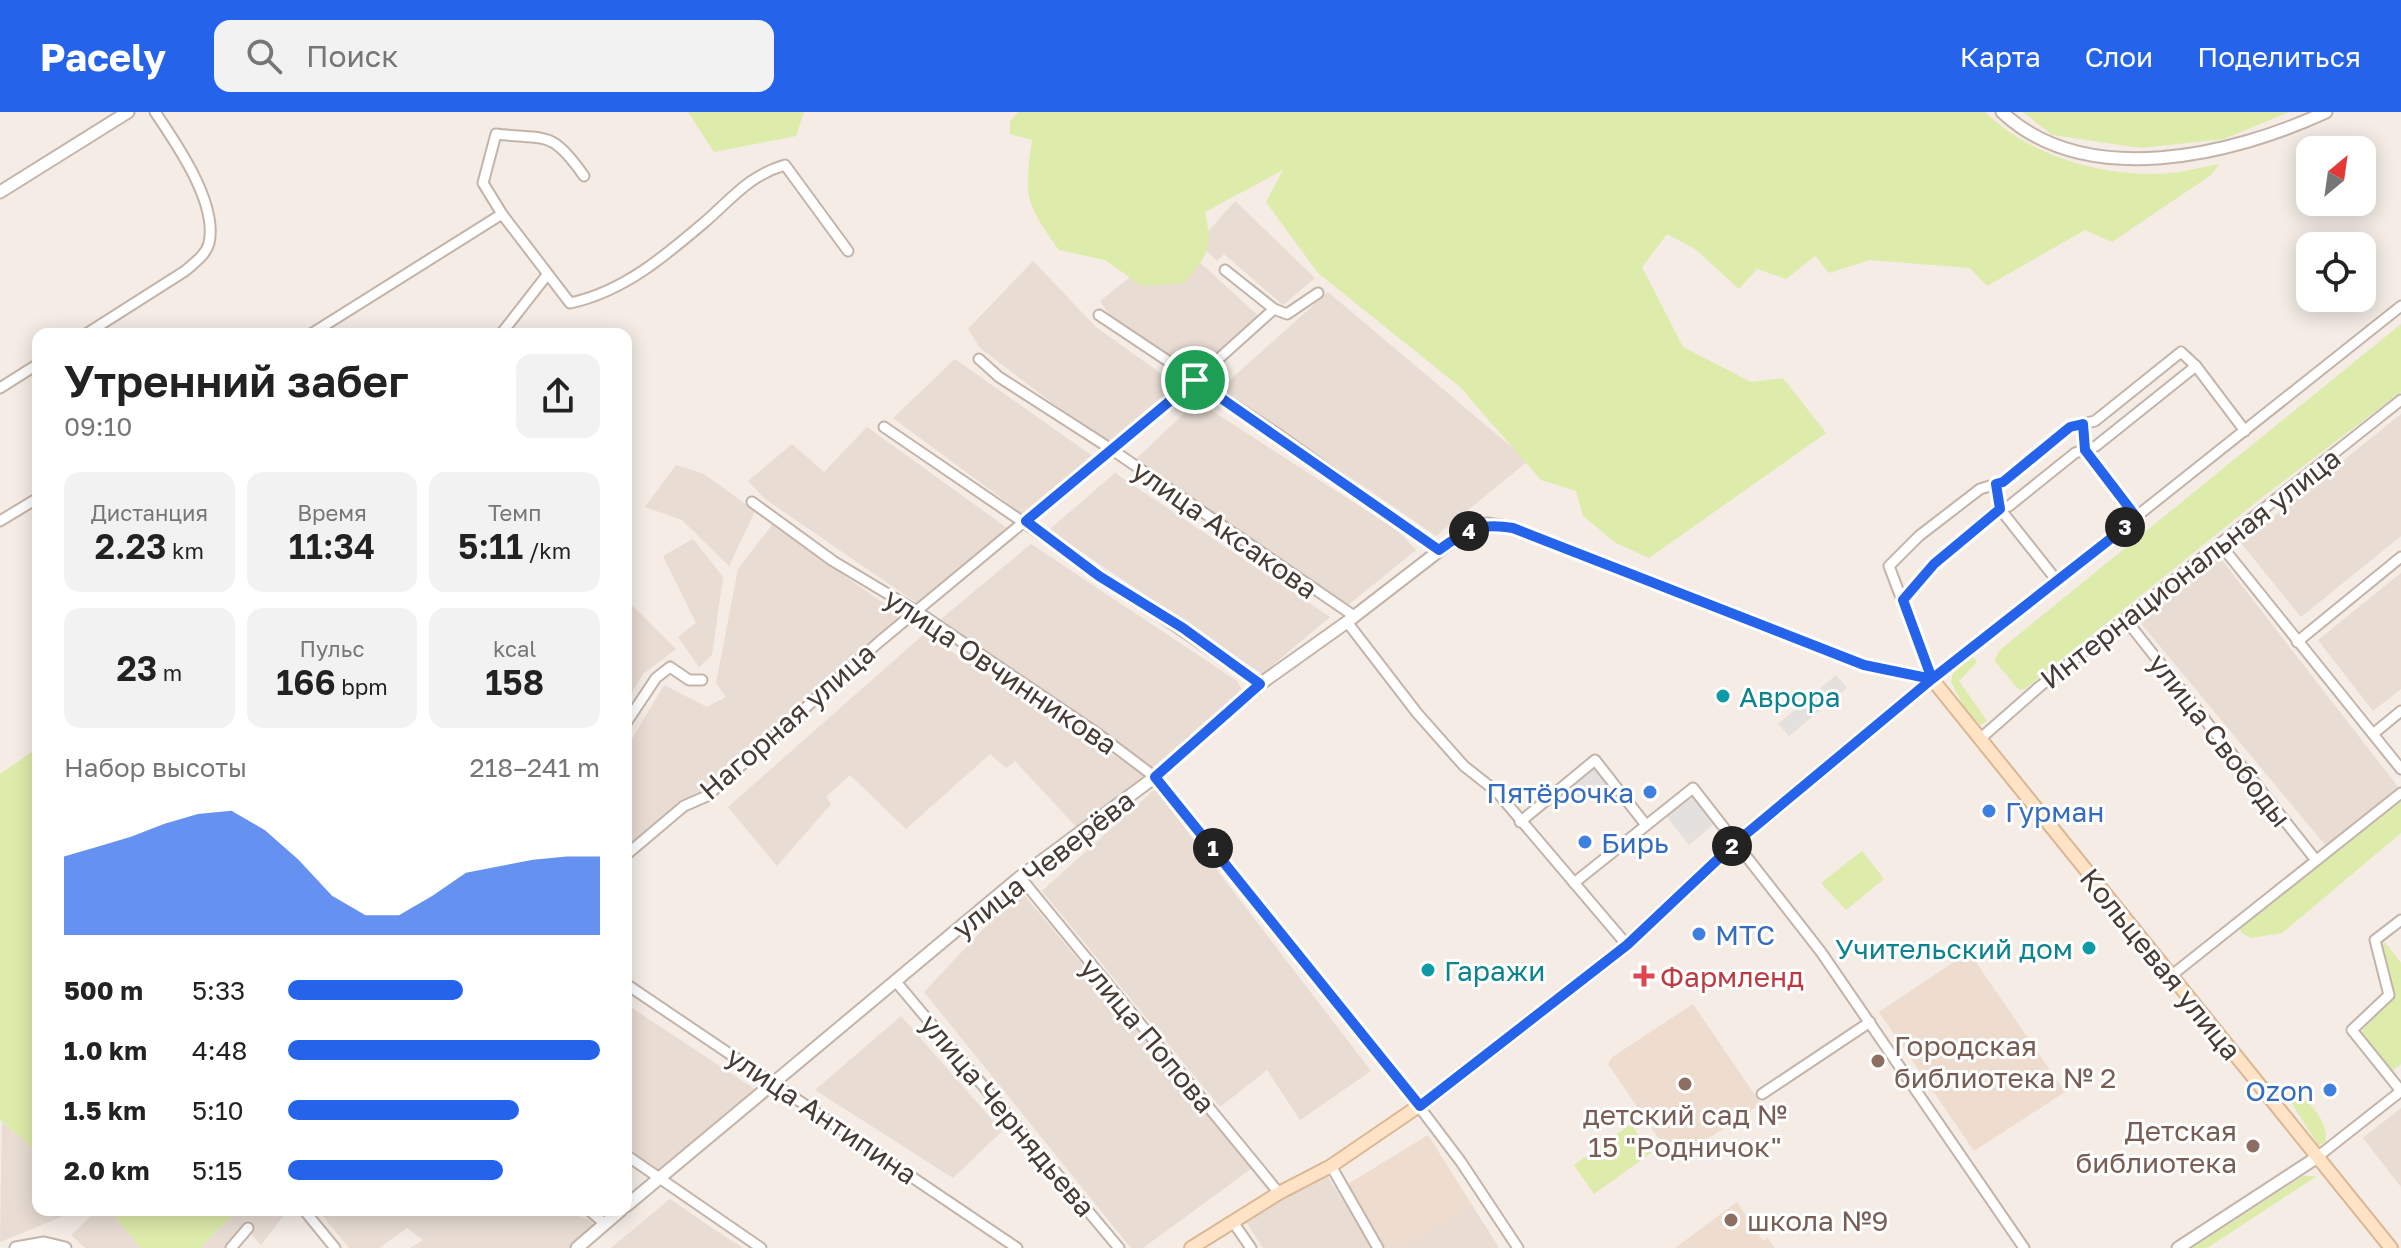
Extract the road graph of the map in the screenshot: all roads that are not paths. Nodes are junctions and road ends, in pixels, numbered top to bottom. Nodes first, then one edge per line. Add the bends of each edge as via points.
1 (128, 112) edge
2 (155, 112) edge
3 (2002, 112) edge
4 (2326, 112) edge
5 (584, 176) dead end
6 (0, 192) edge
7 (502, 214) junction
8 (848, 251) dead end
9 (1225, 270) dead end
10 (547, 275) junction
11 (1318, 293) dead end
12 (2401, 306) edge
13 (1274, 309) junction
14 (1099, 315) dead end
15 (96, 328) edge
16 (321, 328) edge
17 (506, 328) edge
18 (979, 359) dead end
19 (2196, 366) junction
20 (32, 368) edge
21 (1195, 380) junction
22 (0, 388) edge
23 (2401, 400) edge
24 (2083, 424) junction
25 (884, 427) dead end
26 (2245, 431) junction
27 (1111, 449) junction
28 (2085, 450) junction
29 (1996, 484) junction
30 (32, 502) edge
31 (752, 502) dead end
32 (2000, 509) junction
33 (2137, 518) junction
34 (0, 521) edge
35 (1026, 521) junction
36 (2220, 544) junction
37 (1439, 550) junction
38 (2401, 557) edge
39 (2058, 582) junction
40 (1903, 600) junction
41 (918, 612) junction
42 (1350, 619) junction
43 (2126, 620) junction
44 (2297, 642) junction
45 (1932, 679) junction
46 (702, 680) dead end
47 (1260, 684) junction
48 (2401, 711) edge
49 (632, 714) edge
50 (2373, 734) junction
51 (1981, 738) junction
52 (2401, 769) edge
53 (1155, 777) junction
54 (2401, 793) edge
55 (1520, 822) junction
56 (1646, 825) junction
57 (1734, 844) junction
58 (632, 850) edge
59 (2315, 859) junction
60 (1020, 877) junction
61 (1574, 883) junction
62 (2401, 920) edge
63 (1627, 945) junction
64 (2172, 975) junction
65 (897, 983) junction
66 (632, 988) edge
67 (1870, 1022) junction
68 (774, 1085) junction
69 (2401, 1091) edge
70 (1762, 1094) dead end
71 (1420, 1106) junction
72 (2316, 1158) junction
73 (632, 1159) edge
74 (1331, 1166) junction
75 (661, 1177) junction
76 (1279, 1193) junction
77 (632, 1201) edge
78 (309, 1216) edge
79 (596, 1216) edge
80 (613, 1216) edge
81 (1233, 1222) junction
82 (604, 1223) junction
83 (248, 1228) dead end
84 (62, 1246) edge
85 (16, 1248) edge
86 (231, 1248) edge
87 (335, 1248) edge
88 (577, 1248) edge
89 (761, 1248) edge
90 (1017, 1248) edge
91 (1119, 1248) edge
92 (1191, 1248) edge
93 (1251, 1248) edge
94 (1378, 1248) edge
95 (1518, 1248) edge
96 (2024, 1248) edge
97 (2178, 1248) edge
98 (2391, 1248) edge

1 - 6 street
2 - 15 street via 193,174 209,218 209,243 185,271
3 - 4 street via 2057,147 2119,157 2178,158 2237,147
5 - 7 street via 546,136 496,134 483,183
7 - 10 street
7 - 16 street
8 - 10 street via 785,165 746,182 705,221 610,292 570,303
9 - 13 street
10 - 17 street
11 - 13 street, Нагорная улица via 1287,314
12 - 26 street
13 - 21 street, Нагорная улица
14 - 21 street
18 - 27 street, улица Аксакова
19 - 24 street via 2181,352 2095,421
19 - 26 street
19 - 28 street
20 - 22 street
21 - 27 street, Нагорная улица
21 - 37 street
23 - 36 street, Интернациональная улица
24 - 28 street
24 - 29 street via 2070,427
25 - 35 street
26 - 33 street
27 - 35 street, Нагорная улица
27 - 42 street, улица Аксакова
28 - 32 street
28 - 33 street
29 - 32 street
29 - 40 street via 1980,489 1889,566
30 - 34 street
31 - 41 street, улица Овчинникова via 833,561
32 - 39 street
32 - 40 street via 1934,564
33 - 39 street
35 - 41 street, Нагорная улица
35 - 47 street
36 - 43 street, Интернациональная улица
36 - 44 street
37 - 42 street, улица Чеверёва
37 - 45 street, улица Чеверёва via 1487,524 1513,528 1864,665
38 - 44 street
39 - 45 street
40 - 45 street
41 - 53 street, улица Овчинникова
41 - 58 street, Нагорная улица via 707,796 684,806
42 - 47 street, улица Чеверёва
42 - 55 street, улица Аксакова via 1426,724 1464,766 1497,792
43 - 51 street, Интернациональная улица
43 - 59 street, улица Свободы
44 - 50 street
45 - 51 main road, Кольцевая улица
45 - 57 main road
46 - 49 street via 689,680 670,667
47 - 53 street, улица Чеверёва
48 - 50 street
50 - 52 street
51 - 64 main road, Кольцевая улица
53 - 60 street, улица Чеверёва
53 - 71 street, улица Овчинникова
54 - 59 street
55 - 56 street via 1595,760
55 - 61 street, улица Аксакова
56 - 57 street via 1693,788
56 - 61 street
57 - 63 main road
57 - 67 street
59 - 64 street
60 - 65 street, улица Чеверёва
60 - 76 street, улица Попова
61 - 63 street, улица Аксакова
62 - 69 street via 2375,940 2389,995 2352,1030
63 - 71 main road
64 - 72 main road, Кольцевая улица
65 - 68 street, улица Чеверёва
65 - 91 street, улица Чернядьева
66 - 68 street, улица Антипина
67 - 70 street
67 - 96 street
68 - 75 street, улица Чеверёва
68 - 90 street, улица Антипина
69 - 72 street
71 - 74 main road
71 - 95 street, улица Овчинникова
72 - 97 street
72 - 98 main road, Кольцевая улица
73 - 75 street
74 - 76 main road
74 - 94 street
75 - 77 street, улица Чеверёва
75 - 89 street
76 - 81 main road
78 - 87 street
79 - 82 street
80 - 82 street
81 - 92 main road
81 - 93 street
82 - 88 street
83 - 86 street
84 - 85 street

